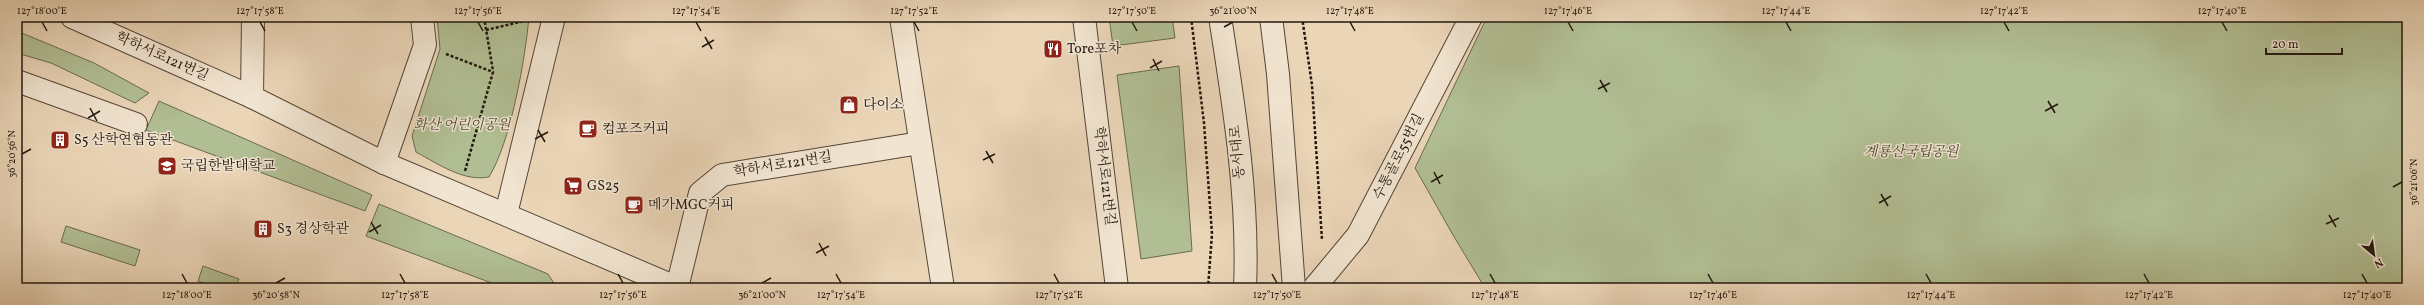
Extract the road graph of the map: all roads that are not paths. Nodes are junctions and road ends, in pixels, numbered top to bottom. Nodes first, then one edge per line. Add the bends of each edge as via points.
1 (72, 17) edge
2 (254, 17) edge
3 (422, 17) edge
4 (554, 17) edge
5 (901, 17) edge
6 (1084, 17) edge
7 (1220, 17) edge
8 (1271, 17) edge
9 (1471, 17) edge
10 (17, 81) edge
11 (252, 97) junction
12 (136, 124) dead end
13 (920, 143) junction
14 (384, 163) junction
15 (506, 214) junction
16 (678, 288) edge
17 (943, 288) edge
18 (1117, 288) edge
19 (1245, 288) edge
20 (1294, 288) edge
21 (1314, 288) edge

1 - 11 street, 학하서로121번길
2 - 11 street
3 - 14 street via 425,45
4 - 15 street
5 - 13 street
6 - 18 street, 학하서로121번길
7 - 19 street, 동서대로 via 1237,129 1246,253
8 - 20 street
9 - 21 street, 수통골로55번길 via 1358,235
10 - 12 street
11 - 14 street, 학하서로121번길
13 - 16 street, 학하서로121번길 via 722,175 700,193
13 - 17 street
14 - 15 street, 학하서로121번길
15 - 16 street, 학하서로121번길

